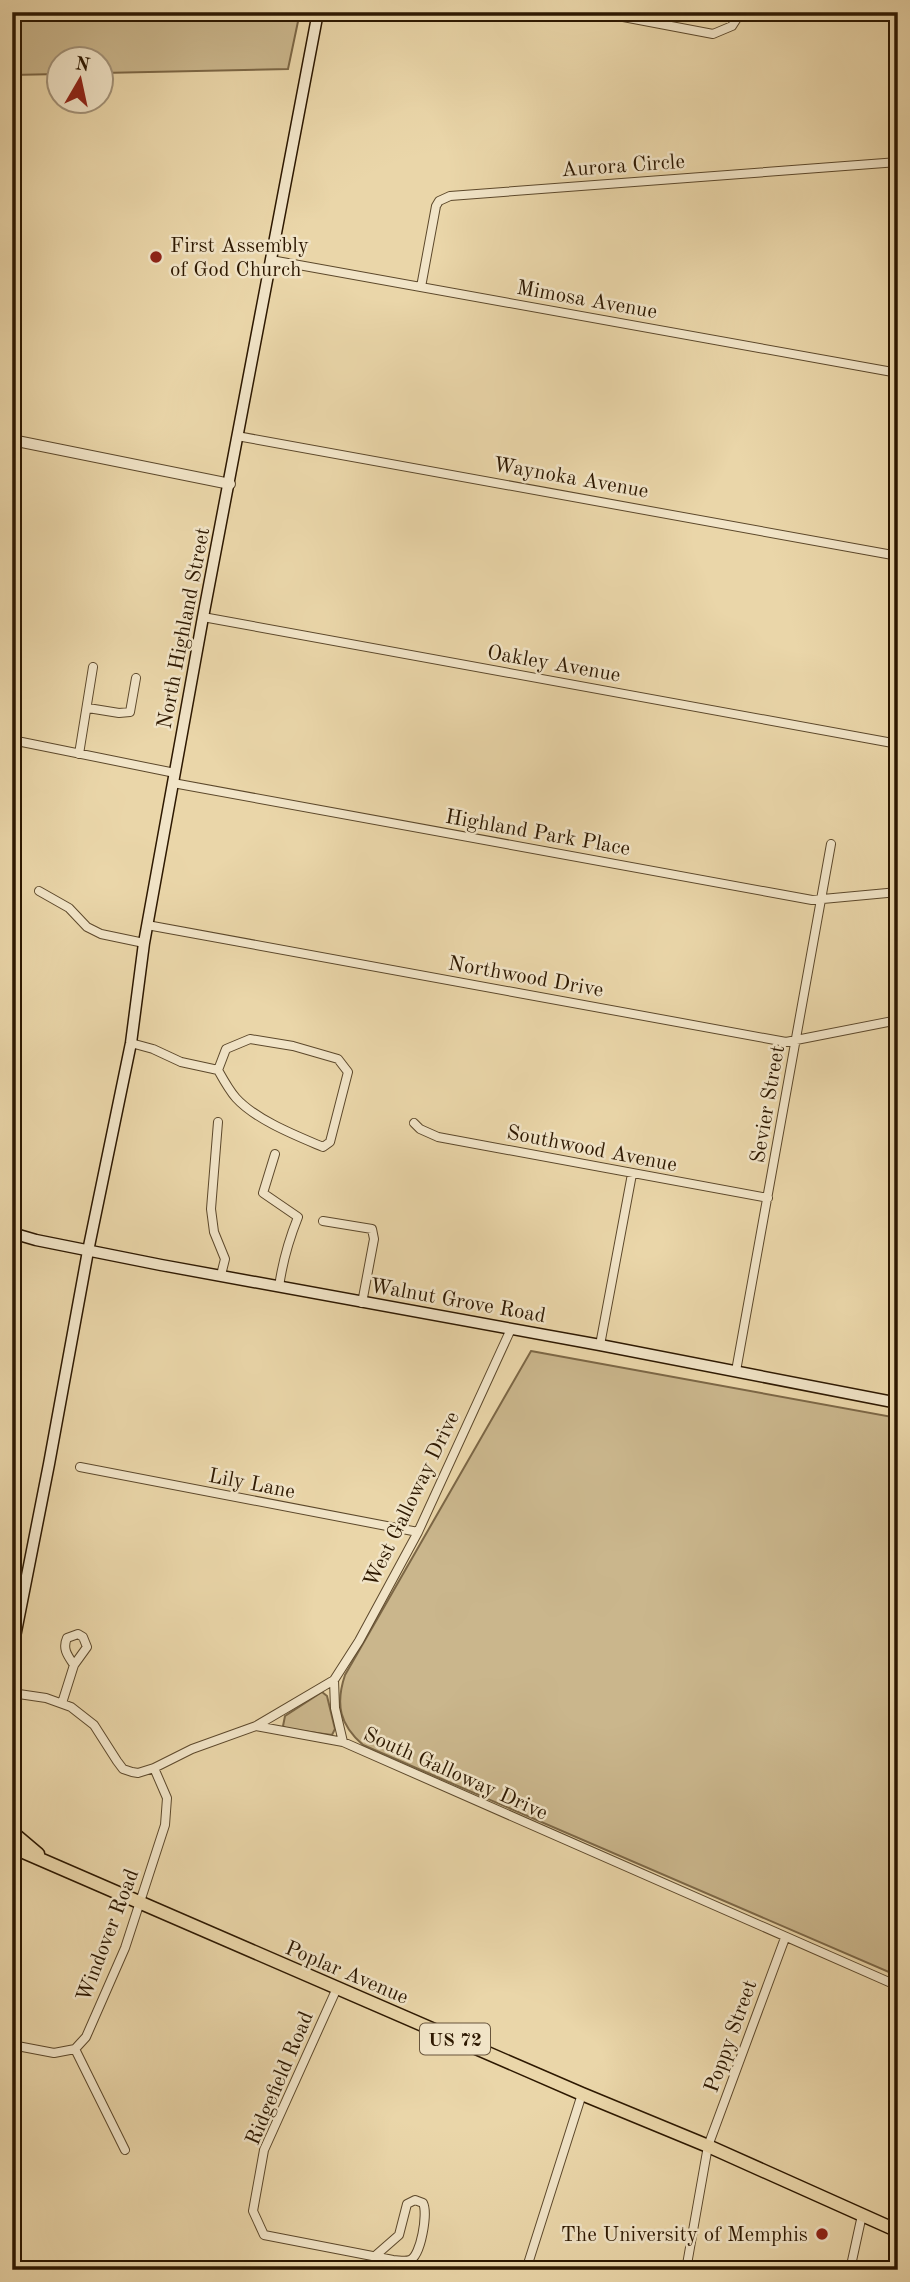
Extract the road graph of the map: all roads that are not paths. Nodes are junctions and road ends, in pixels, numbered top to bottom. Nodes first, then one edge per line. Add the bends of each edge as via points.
1 (318, 12) edge
2 (597, 12) edge
3 (741, 12) edge
4 (898, 162) edge
5 (271, 260) junction
6 (421, 287) junction
7 (898, 373) edge
8 (237, 436) junction
9 (12, 440) edge
10 (230, 484) junction
11 (898, 556) edge
12 (203, 617) junction
13 (93, 667) dead end
14 (136, 678) dead end
15 (88, 708) junction
16 (12, 740) edge
17 (898, 744) edge
18 (79, 754) junction
19 (174, 778) junction
20 (831, 844) dead end
21 (39, 891) dead end
22 (898, 892) edge
23 (822, 900) junction
24 (148, 925) junction
25 (144, 943) junction
26 (898, 1020) edge
27 (797, 1041) junction
28 (131, 1043) junction
29 (218, 1070) junction
30 (218, 1122) dead end
31 (414, 1123) dead end
32 (275, 1154) dead end
33 (632, 1174) junction
34 (768, 1198) junction
35 (323, 1221) dead end
36 (12, 1233) edge
37 (88, 1251) junction
38 (221, 1275) junction
39 (279, 1287) junction
40 (362, 1303) junction
41 (511, 1329) junction
42 (600, 1345) junction
43 (736, 1371) junction
44 (898, 1403) edge
45 (80, 1467) dead end
46 (418, 1532) junction
47 (18, 1585) edge
48 (12, 1652) edge
49 (74, 1665) dead end
50 (334, 1679) junction
51 (12, 1693) edge
52 (62, 1703) junction
53 (256, 1726) junction
54 (343, 1742) junction
55 (154, 1768) junction
56 (12, 1832) edge
57 (12, 1847) edge
58 (49, 1864) junction
59 (139, 1904) junction
60 (785, 1938) junction
61 (898, 1986) edge
62 (337, 1988) junction
63 (12, 2045) edge
64 (75, 2049) junction
65 (582, 2094) junction
66 (708, 2146) junction
67 (125, 2150) dead end
68 (862, 2216) junction
69 (898, 2231) edge
70 (375, 2256) junction
71 (526, 2270) edge
72 (686, 2270) edge
73 (850, 2270) edge

1 - 5 main road, North Highland Street
2 - 3 street via 713,34 732,26
4 - 6 street, Aurora Circle via 450,196 436,206
5 - 6 street, Mimosa Avenue
5 - 8 main road, North Highland Street
6 - 7 street, Mimosa Avenue
8 - 10 main road, North Highland Street
8 - 11 street, Waynoka Avenue
9 - 10 street
10 - 12 main road, North Highland Street
12 - 17 street, Oakley Avenue
12 - 19 main road, North Highland Street
13 - 15 street
14 - 15 street via 130,712
15 - 18 street
16 - 18 street, Highland Park Place
18 - 19 street, Highland Park Place
19 - 23 street, Highland Park Place
19 - 24 main road, North Highland Street
20 - 23 street, Sevier Street
21 - 25 street via 101,934
22 - 23 street, Highland Park Place
23 - 27 street, Sevier Street
24 - 25 main road, North Highland Street
24 - 27 street, Northwood Drive
25 - 28 main road, North Highland Street
26 - 27 street, Northwood Drive
27 - 34 street, Sevier Street
28 - 29 street
28 - 37 main road, North Highland Street
29 - 29 street via 236,1098 252,1110 323,1147 330,1142 348,1072 338,1059 250,1039 226,1049
30 - 38 street via 211,1209 225,1259
31 - 33 street, Southwood Avenue via 438,1137
32 - 39 street via 263,1193 298,1217
33 - 34 street, Southwood Avenue
33 - 42 street
34 - 43 street, Sevier Street
35 - 40 street via 372,1229
36 - 37 main road, Walnut Grove Road
37 - 38 main road, Walnut Grove Road
37 - 47 main road, North Highland Street via 49,1464
38 - 39 main road, Walnut Grove Road
39 - 40 main road, Walnut Grove Road
40 - 41 main road, Walnut Grove Road
41 - 42 main road, Walnut Grove Road
41 - 46 street, West Galloway Drive
42 - 43 main road, Walnut Grove Road
43 - 44 main road, Walnut Grove Road
45 - 46 street, Lily Lane
46 - 50 street, West Galloway Drive
47 - 48 main road, North Highland Street
49 - 52 street
50 - 53 street, West Galloway Drive
50 - 54 street
51 - 52 street
52 - 55 street via 94,1725 124,1769 138,1773
53 - 54 street, South Galloway Drive
53 - 55 street
54 - 60 street, South Galloway Drive
55 - 59 street, Windover Road via 165,1790 167,1808
56 - 58 main road
57 - 58 main road, Poplar Avenue / US 72
58 - 59 main road, Poplar Avenue / US 72
59 - 62 main road, Poplar Avenue / US 72
59 - 64 street, Windover Road via 91,2026
60 - 61 street, South Galloway Drive
60 - 66 street, Poppy Street
62 - 65 main road, Poplar Avenue / US 72
62 - 70 street, Ridgefield Road via 264,2150 253,2211 264,2235
63 - 64 street via 54,2053
64 - 67 street
65 - 66 main road, Poplar Avenue / US 72
65 - 71 street
66 - 68 main road, Poplar Avenue / US 72
66 - 72 street, Poppy Street
68 - 69 main road, Poplar Avenue / US 72
68 - 73 street
70 - 70 street, Ridgefield Road via 402,2261 414,2258 424,2224 423,2203 407,2204 399,2235

